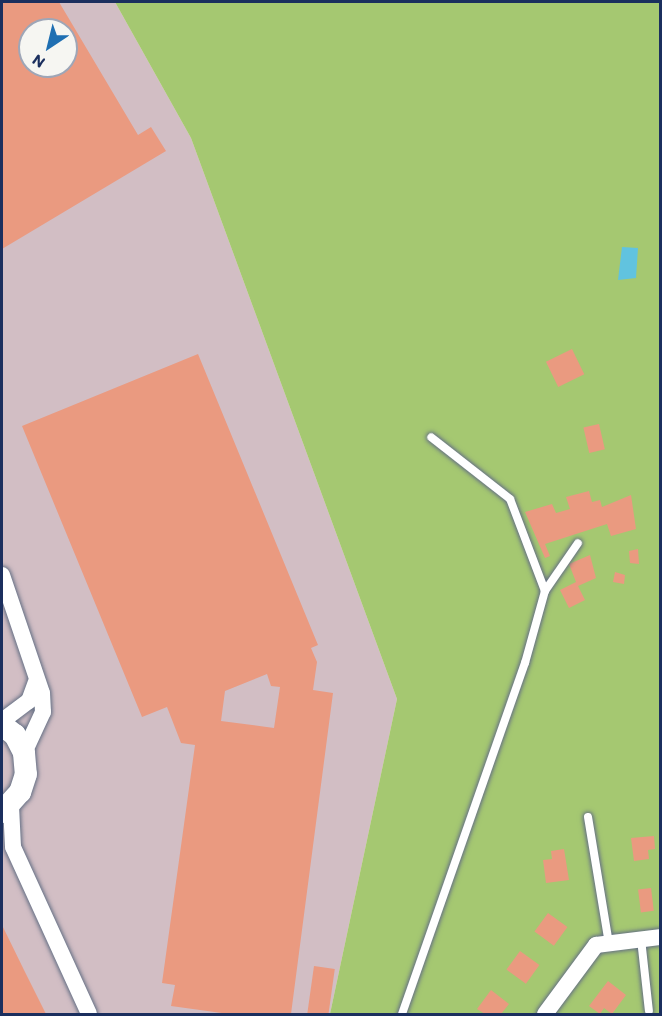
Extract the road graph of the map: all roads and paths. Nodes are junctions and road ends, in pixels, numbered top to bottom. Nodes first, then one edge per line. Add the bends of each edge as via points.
1 (431, 437) dead end
2 (578, 543) dead end
3 (2, 575) edge
4 (545, 591) junction
5 (36, 682) junction
6 (2, 723) edge
7 (24, 753) junction
8 (6, 809) edge
9 (588, 817) dead end
10 (7, 843) edge
11 (660, 937) edge
12 (641, 939) junction
13 (609, 944) junction
14 (649, 1011) dead end
15 (89, 1014) edge
16 (402, 1014) edge
17 (545, 1014) edge

1 - 4 lane via 510,499
2 - 4 lane
3 - 5 street
4 - 16 lane via 525,663
5 - 6 street via 29,701
5 - 7 street via 42,693 43,712
6 - 7 main road via 15,735
7 - 8 main road via 26,774
8 - 10 street
9 - 13 lane
10 - 15 street
11 - 12 street
12 - 13 street
12 - 14 lane
13 - 17 street via 596,945

